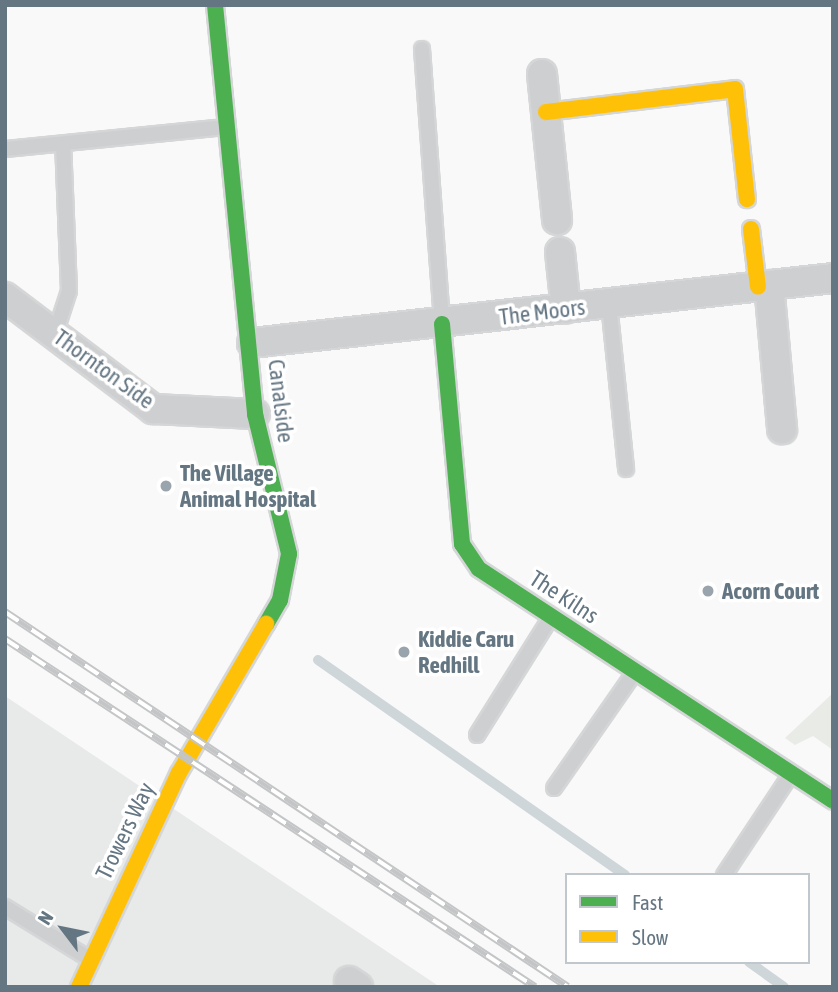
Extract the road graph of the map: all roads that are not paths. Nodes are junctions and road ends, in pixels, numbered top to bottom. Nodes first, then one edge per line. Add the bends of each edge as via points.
1 (215, 5) edge
2 (422, 49) dead end
3 (542, 74) dead end
4 (546, 112) junction
5 (231, 126) junction
6 (63, 144) junction
7 (5, 149) edge
8 (747, 199) dead end
9 (556, 220) dead end
10 (751, 229) dead end
11 (560, 252) dead end
12 (833, 278) edge
13 (763, 286) junction
14 (5, 297) edge
15 (610, 304) junction
16 (566, 309) junction
17 (442, 324) junction
18 (55, 334) junction
19 (252, 343) junction
20 (255, 414) junction
21 (782, 429) dead end
22 (626, 469) dead end
23 (551, 616) junction
24 (636, 671) junction
25 (477, 735) dead end
26 (179, 773) joint
27 (792, 773) junction
28 (554, 788) dead end
29 (833, 801) edge
30 (725, 873) edge
31 (5, 907) edge
32 (88, 958) junction
33 (79, 987) edge

1 - 5 street, Canalside
2 - 17 lane
3 - 4 street
4 - 8 street via 735,89
4 - 9 street
5 - 6 lane
5 - 19 street, Canalside
6 - 7 lane
6 - 18 lane via 69,291
10 - 13 street
11 - 16 street
12 - 13 street, The Moors
13 - 15 street, The Moors
13 - 21 street
14 - 18 street, Thornton Side
15 - 16 street, The Moors
15 - 22 lane
16 - 17 street, The Moors
17 - 19 street, The Moors
17 - 23 street, The Kilns via 462,544 480,569
18 - 20 street, Thornton Side via 153,410
19 - 20 street, Canalside
20 - 26 street, Canalside via 289,554 280,600
23 - 24 street, The Kilns
23 - 25 lane
24 - 27 street, The Kilns
24 - 28 lane
26 - 32 street, Trowers Way
27 - 29 street, The Kilns
27 - 30 lane
31 - 32 lane
32 - 33 street, Trowers Way

